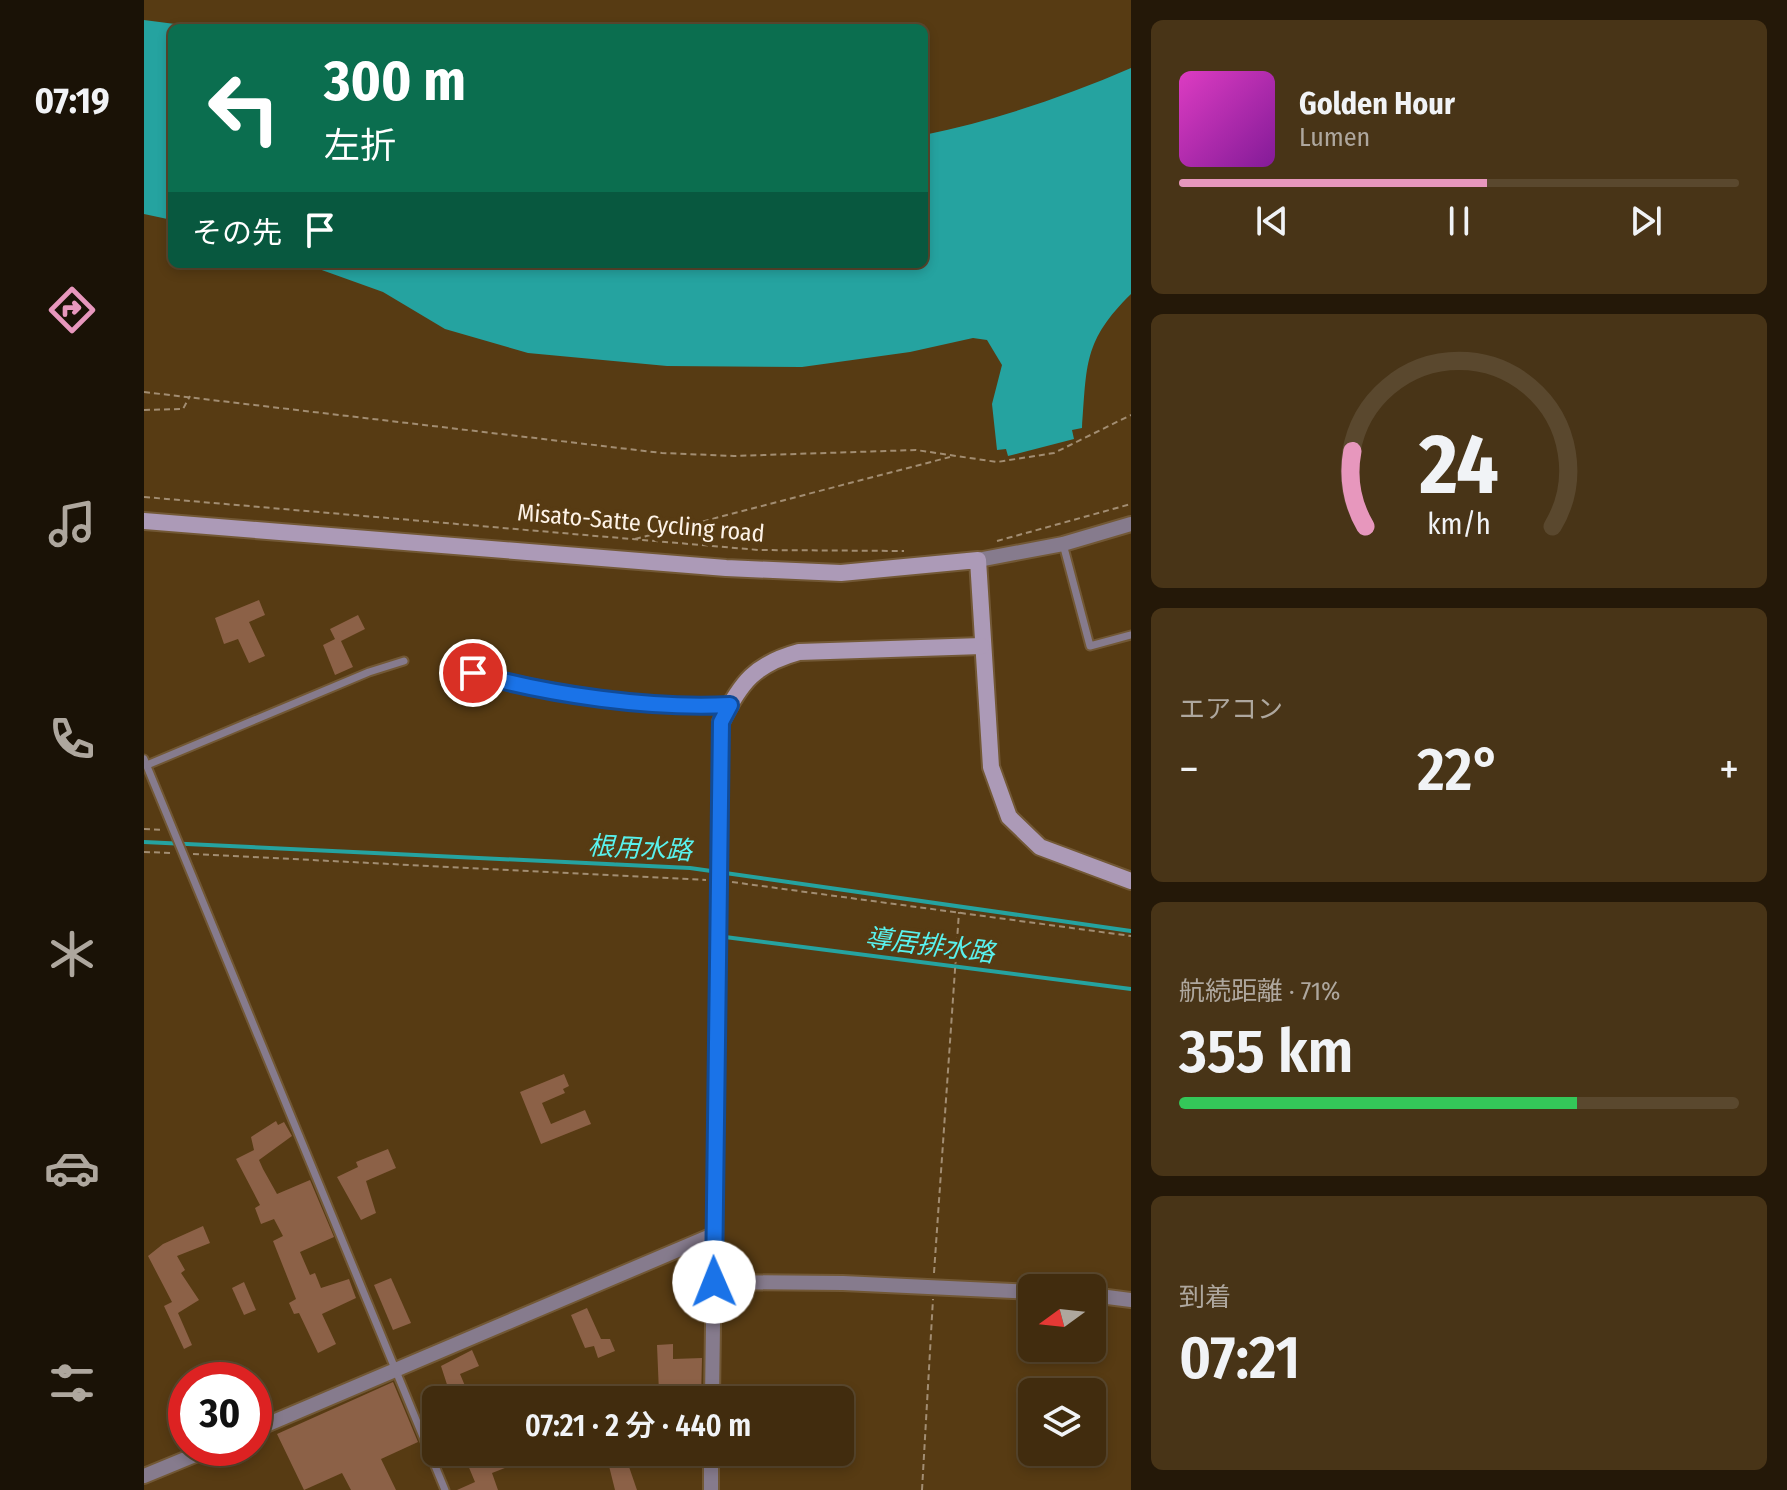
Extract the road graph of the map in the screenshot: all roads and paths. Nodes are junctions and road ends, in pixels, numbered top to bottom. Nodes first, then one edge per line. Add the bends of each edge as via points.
1 (144, 392) edge
2 (190, 396) junction
3 (144, 410) edge
4 (1131, 415) edge
5 (953, 456) junction
6 (144, 497) edge
7 (1131, 504) edge
8 (144, 521) edge
9 (1131, 524) edge
10 (631, 539) junction
11 (623, 543) dead end
12 (992, 543) dead end
13 (1063, 544) junction
14 (904, 551) dead end
15 (978, 560) junction
16 (1131, 635) edge
17 (982, 646) junction
18 (404, 661) dead end
19 (448, 667) dead end
20 (730, 705) junction
21 (721, 722) joint
22 (145, 762) edge
23 (144, 829) edge
24 (173, 831) junction
25 (144, 852) edge
26 (182, 853) junction
27 (718, 880) junction
28 (1131, 881) edge
29 (959, 912) junction
30 (1131, 936) edge
31 (713, 1235) junction
32 (714, 1282) junction
33 (933, 1287) junction
34 (1018, 1291) edge
35 (1106, 1297) edge
36 (1131, 1300) edge
37 (395, 1371) junction
38 (712, 1386) edge
39 (272, 1422) edge
40 (168, 1466) edge
41 (711, 1466) edge
42 (144, 1476) edge
43 (445, 1490) edge
44 (711, 1490) edge
45 (922, 1490) edge

1 - 2 path
2 - 3 path via 183,409
2 - 5 path via 662,453 916,450
4 - 5 path via 1082,442 1028,459 997,462
5 - 10 path
6 - 10 path, Misato-Satte Cycling road
7 - 12 path
8 - 15 street via 726,568 841,573
9 - 13 street
10 - 11 path
10 - 14 path, Misato-Satte Cycling road via 759,550
13 - 15 street
13 - 16 lane via 1090,646
15 - 17 street
17 - 20 street via 799,652 773,659 752,673
17 - 28 street via 991,767 1009,817 1040,847
18 - 22 lane
19 - 20 street via 521,687 582,696
20 - 21 street
21 - 27 street
22 - 24 lane
23 - 24 path
24 - 26 lane
25 - 26 path
26 - 27 path
26 - 37 lane
27 - 29 path
27 - 31 street
29 - 30 path
29 - 33 path
31 - 32 street
31 - 37 street
32 - 33 street
32 - 38 street
33 - 34 street
33 - 45 path
35 - 36 street
37 - 39 street
37 - 43 lane
40 - 42 street
41 - 44 street

